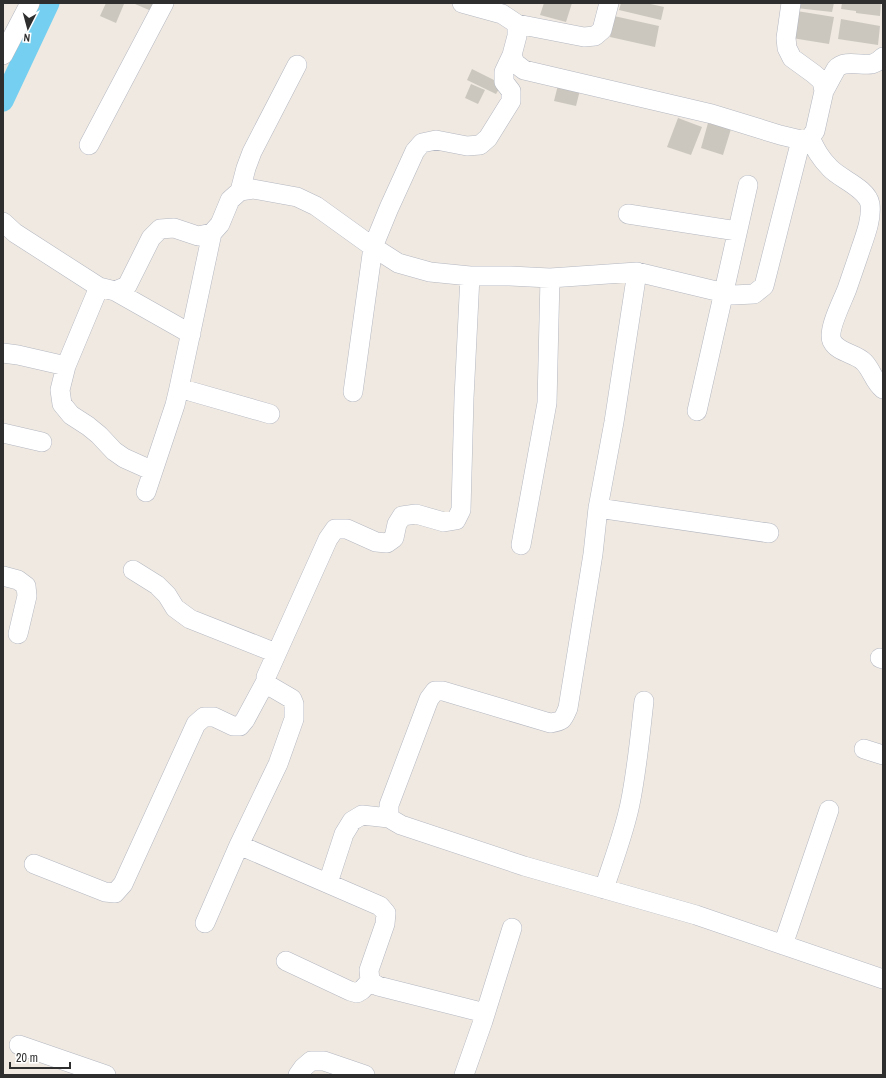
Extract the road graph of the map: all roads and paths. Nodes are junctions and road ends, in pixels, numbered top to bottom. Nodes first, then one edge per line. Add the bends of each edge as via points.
1 (30, 3) edge
2 (164, 3) edge
3 (462, 3) edge
4 (609, 3) edge
5 (791, 3) edge
6 (517, 24) junction
7 (3, 55) edge
8 (512, 55) junction
9 (883, 57) edge
10 (297, 65) dead end
11 (824, 91) junction
12 (805, 139) junction
13 (89, 145) dead end
14 (748, 185) dead end
15 (240, 191) junction
16 (628, 214) dead end
17 (3, 222) edge
18 (737, 231) junction
19 (212, 233) junction
20 (373, 247) junction
21 (637, 272) junction
22 (470, 276) junction
23 (550, 278) junction
24 (107, 289) junction
25 (723, 292) junction
26 (190, 334) junction
27 (3, 353) edge
28 (66, 366) junction
29 (179, 388) junction
30 (883, 389) edge
31 (352, 392) dead end
32 (697, 411) dead end
33 (270, 414) dead end
34 (3, 433) edge
35 (42, 442) dead end
36 (153, 471) junction
37 (146, 492) dead end
38 (598, 508) junction
39 (769, 533) dead end
40 (521, 545) dead end
41 (133, 570) dead end
42 (3, 576) edge
43 (18, 634) dead end
44 (276, 653) junction
45 (266, 682) junction
46 (644, 701) dead end
47 (864, 749) dead end
48 (883, 755) edge
49 (829, 810) dead end
50 (389, 818) junction
51 (239, 845) junction
52 (34, 864) dead end
53 (328, 883) junction
54 (604, 889) junction
55 (205, 923) dead end
56 (512, 928) dead end
57 (783, 945) junction
58 (286, 961) dead end
59 (882, 974) edge
60 (370, 981) junction
61 (485, 1013) junction
62 (19, 1045) dead end
63 (106, 1075) edge
64 (298, 1075) edge
65 (365, 1075) edge
66 (464, 1075) edge

1 - 7 street
2 - 13 street
3 - 6 street via 502,14
4 - 6 street via 602,30 595,36 584,37
5 - 11 street via 787,48 792,58 822,81
6 - 8 street
8 - 12 street via 515,64 524,70 712,114 780,135
8 - 20 street via 504,72 504,82 511,91 511,101 488,138 480,145 474,146 436,140 422,143 414,151
9 - 11 street via 872,64 840,66
10 - 15 street via 252,152
11 - 12 street via 816,130
12 - 25 street via 764,286 754,294 733,295
12 - 30 street via 831,170 863,192 870,202 866,234 831,336 832,341 841,350 859,357 866,364
14 - 18 street
15 - 19 street via 230,200 220,224
15 - 20 street via 253,189 297,197 316,206
16 - 18 street
17 - 24 street via 14,233
18 - 25 street
19 - 24 street via 198,236 174,228 160,229 151,238 127,286
19 - 26 street
20 - 22 street via 398,263 430,272
20 - 31 street
21 - 23 street
21 - 25 street
21 - 38 street
22 - 23 street
22 - 44 street via 460,510 456,520 444,522 416,514 402,516 394,538 387,544 347,529 335,529 328,539
23 - 40 street via 547,403
24 - 26 street
24 - 28 street
25 - 32 street
26 - 29 street
27 - 28 street
28 - 36 street via 60,390 62,404 71,415 99,435 114,451
29 - 33 street
29 - 36 street
34 - 35 street
36 - 37 street
38 - 39 street
38 - 50 street via 568,708 563,718 550,723 443,690 435,691 429,699 388,805
41 - 44 street via 157,585 175,608 190,619
42 - 43 street via 18,580 26,586 27,596
44 - 45 street
45 - 51 street via 292,699 294,719 278,764
45 - 52 street via 240,726 233,726 214,717 204,717 196,724 124,884 116,893 105,892
46 - 54 street via 630,805
47 - 48 street
49 - 57 street
50 - 53 street via 362,815 352,821 344,834
50 - 54 street via 401,825 524,866
51 - 53 street
51 - 55 street
53 - 60 street via 380,906 386,913 385,924 369,970
54 - 57 street via 696,915
56 - 61 street
57 - 59 street
58 - 60 street via 356,993
60 - 61 street via 378,986
61 - 66 street
62 - 63 street
64 - 65 street via 311,1061 324,1061

